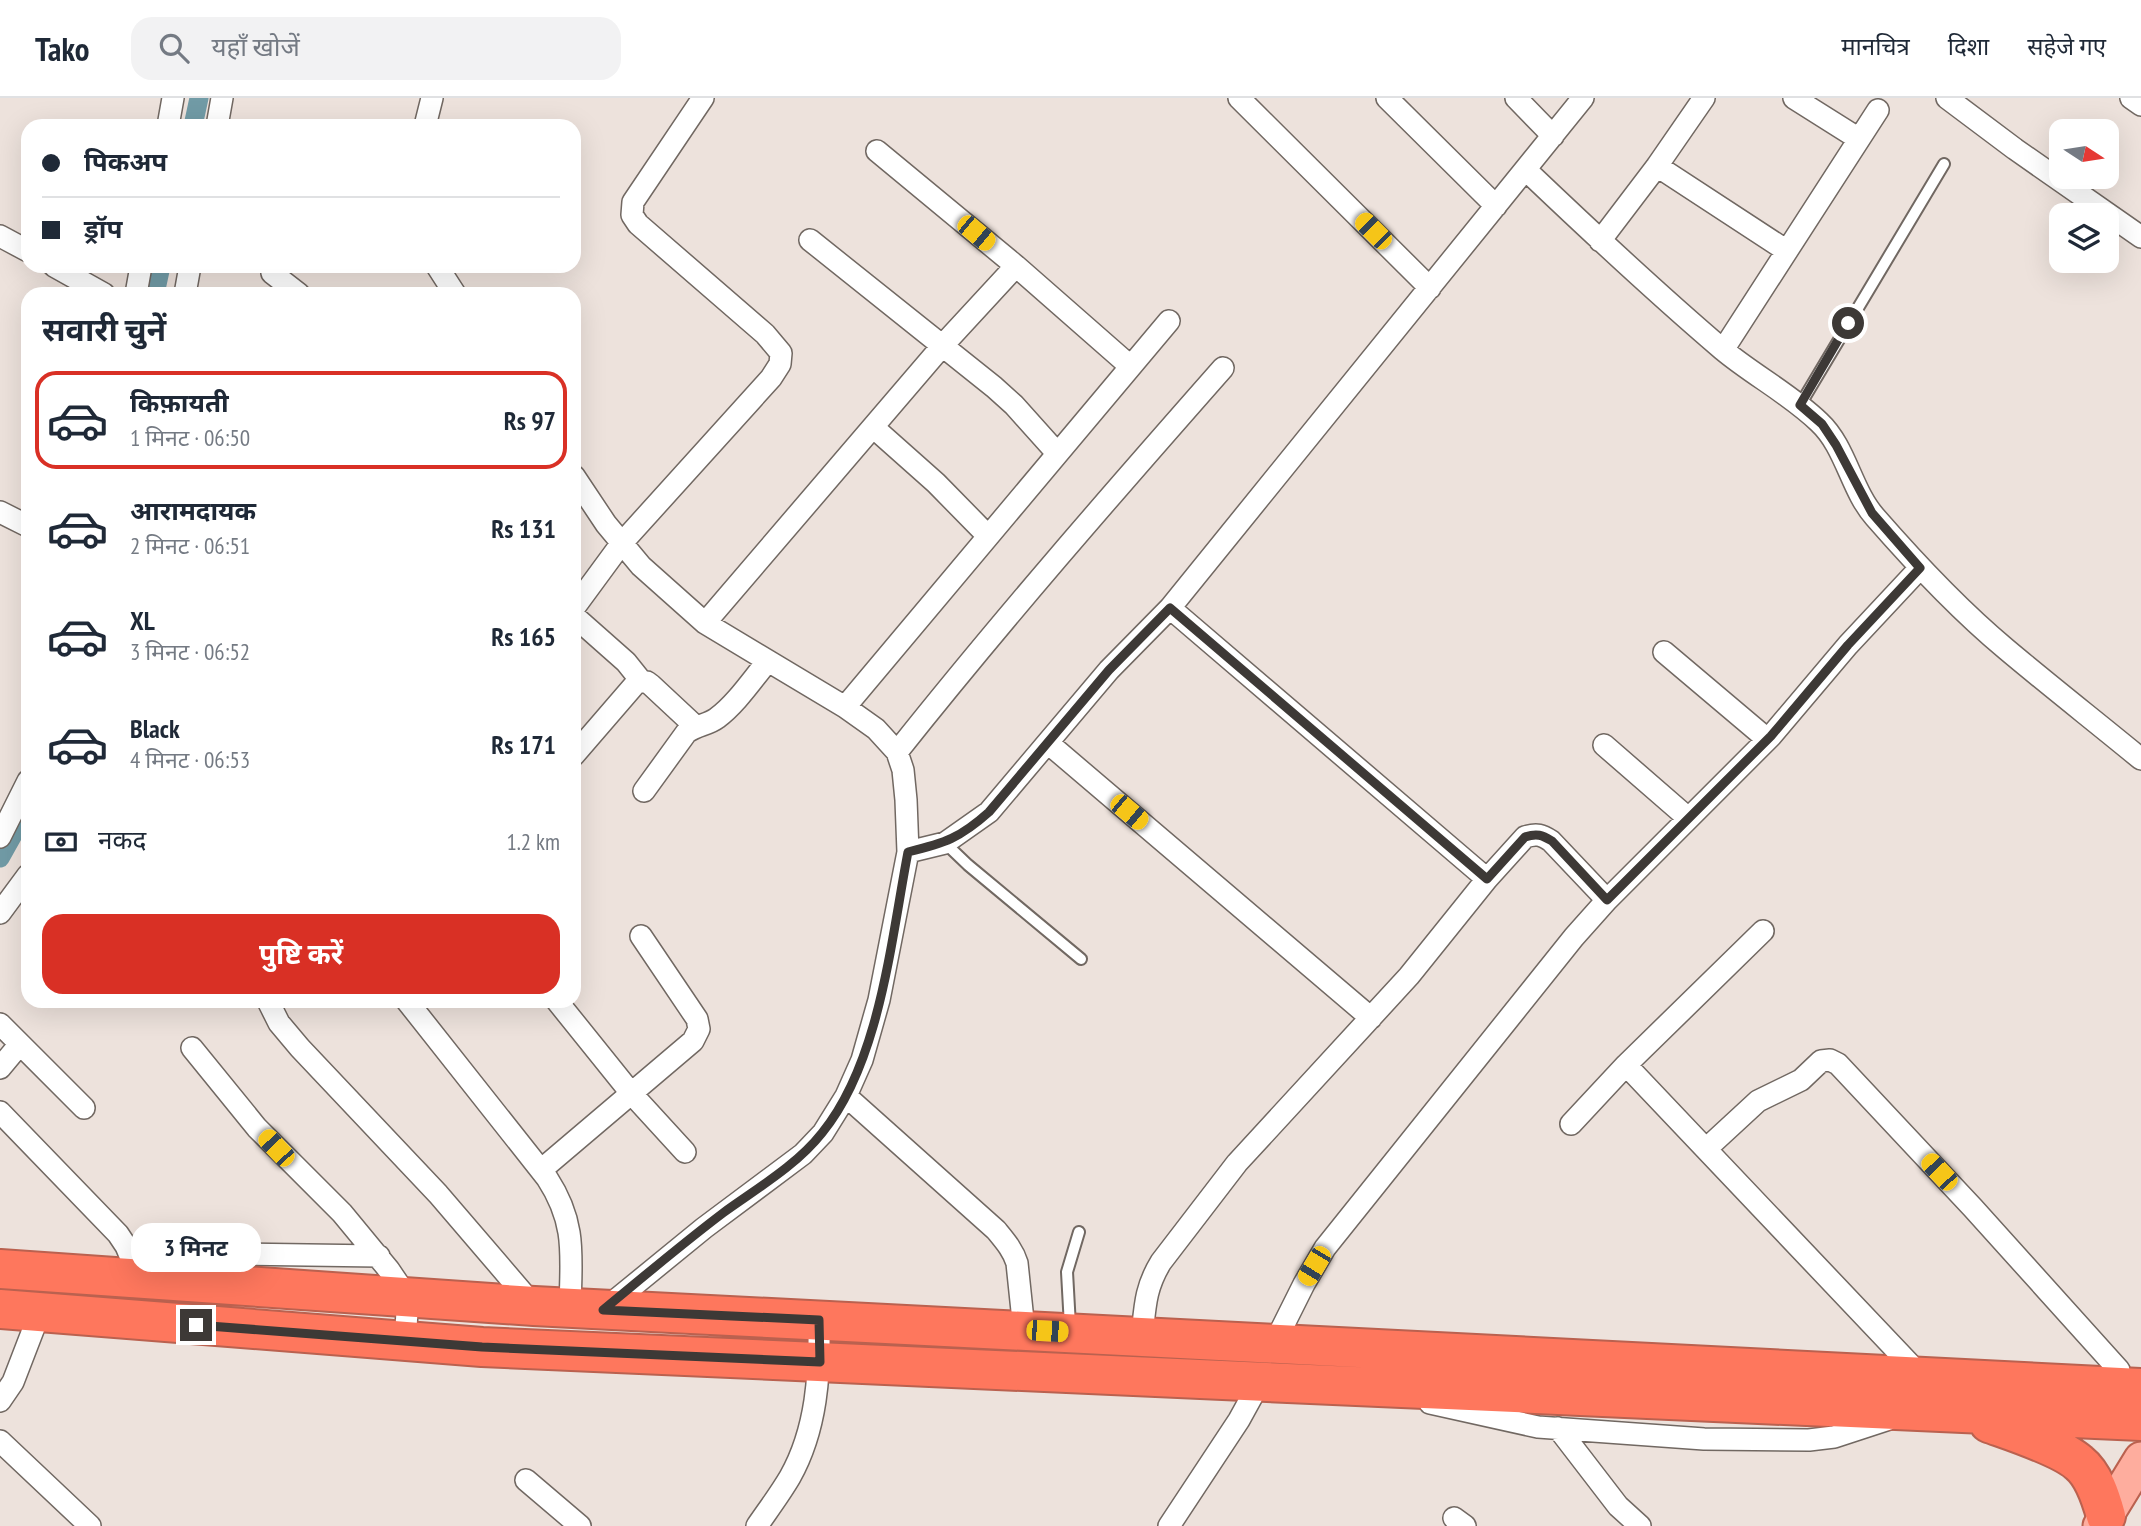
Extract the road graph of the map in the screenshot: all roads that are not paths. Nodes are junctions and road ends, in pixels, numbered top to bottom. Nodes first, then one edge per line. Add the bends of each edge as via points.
1 (173, 98) edge
2 (222, 98) edge
3 (432, 98) edge
4 (703, 98) edge
5 (1239, 98) edge
6 (1387, 98) edge
7 (1516, 98) edge
8 (1583, 98) edge
9 (1704, 98) edge
10 (1794, 98) edge
11 (2131, 98) edge
12 (1959, 102) edge
13 (2141, 106) edge
14 (1878, 110) dead end
15 (169, 119) edge
16 (218, 119) edge
17 (427, 119) edge
18 (1553, 136) junction
19 (1859, 139) junction
20 (877, 151) dead end
21 (1944, 164) dead end
22 (1657, 166) junction
23 (1526, 170) junction
24 (1496, 206) junction
25 (0, 236) edge
26 (2141, 237) edge
27 (810, 240) dead end
28 (1600, 241) junction
29 (21, 247) edge
30 (1787, 251) junction
31 (1016, 266) junction
32 (66, 273) edge
33 (272, 273) dead end
34 (92, 287) edge
35 (290, 287) edge
36 (1430, 288) junction
37 (1169, 321) dead end
38 (943, 345) junction
39 (1723, 350) junction
40 (1130, 366) junction
41 (1223, 368) dead end
42 (1800, 405) junction
43 (873, 427) junction
44 (1058, 453) junction
45 (581, 486) edge
46 (0, 512) edge
47 (21, 522) edge
48 (988, 535) junction
49 (621, 544) junction
50 (1920, 568) junction
51 (581, 598) edge
52 (1170, 608) junction
53 (581, 622) edge
54 (705, 623) junction
55 (1664, 652) dead end
56 (767, 662) junction
57 (642, 682) junction
58 (845, 707) junction
59 (695, 726) junction
60 (1767, 739) junction
61 (1048, 743) junction
62 (1604, 745) dead end
63 (581, 747) edge
64 (897, 752) junction
65 (2139, 754) edge
66 (21, 790) edge
67 (644, 791) dead end
68 (7, 808) edge
69 (1688, 818) junction
70 (0, 836) edge
71 (945, 843) junction
72 (908, 852) junction
73 (1487, 879) junction
74 (21, 884) edge
75 (1607, 900) junction
76 (0, 913) edge
77 (1763, 931) dead end
78 (641, 936) dead end
79 (1082, 959) dead end
80 (272, 1008) edge
81 (413, 1008) edge
82 (563, 1008) edge
83 (1371, 1018) junction
84 (0, 1024) edge
85 (20, 1044) junction
86 (192, 1048) dead end
87 (1626, 1065) junction
88 (0, 1068) edge
89 (631, 1093) junction
90 (846, 1096) junction
91 (84, 1108) dead end
92 (0, 1112) edge
93 (1571, 1124) dead end
94 (1706, 1149) junction
95 (685, 1152) dead end
96 (541, 1170) junction
97 (1079, 1232) dead end
98 (229, 1254) dead end
99 (379, 1256) junction
100 (0, 1269) edge
101 (140, 1279) junction
102 (408, 1298) junction
103 (569, 1308) junction
104 (0, 1309) edge
105 (40, 1312) junction
106 (819, 1320) junction
107 (1024, 1330) junction
108 (1070, 1332) junction
109 (1142, 1336) junction
110 (405, 1341) junction
111 (1275, 1342) junction
112 (820, 1362) junction
113 (2133, 1374) edge
114 (1261, 1380) junction
115 (1354, 1385) junction
116 (1918, 1393) junction
117 (0, 1402) edge
118 (1959, 1412) junction
119 (2141, 1421) edge
120 (1558, 1428) junction
121 (0, 1441) edge
122 (2141, 1459) edge
123 (526, 1480) dead end
124 (2141, 1498) edge
125 (2110, 1523) edge
126 (90, 1526) edge
127 (580, 1526) edge
128 (757, 1526) edge
129 (1169, 1526) edge
130 (1640, 1526) edge

1 - 15 street
2 - 16 street
3 - 17 street
4 - 49 street via 634,202 632,215 765,334 781,353 780,364
5 - 36 street
6 - 24 street
7 - 18 street
8 - 18 street
9 - 22 street
10 - 19 street
11 - 13 street
12 - 26 street
14 - 19 street
18 - 23 street
19 - 30 street
20 - 31 street
21 - 42 lane
22 - 28 street
22 - 30 street
23 - 24 street
23 - 28 street
24 - 36 street
25 - 29 street
27 - 38 street
28 - 39 street
30 - 39 street
31 - 38 street
31 - 40 street
32 - 34 street
33 - 35 street
36 - 52 street
37 - 40 street
38 - 43 street
38 - 44 street via 1014,405
39 - 42 street
40 - 44 street
41 - 64 street via 1059,553
42 - 50 street via 1822,424 1872,513
43 - 48 street
43 - 54 street
44 - 48 street
45 - 49 street
46 - 47 street
48 - 58 street
49 - 51 street
49 - 54 street
50 - 60 street
50 - 65 street via 2005,648
52 - 61 street via 1109,670
52 - 73 street
53 - 57 street
54 - 56 street
55 - 60 street
56 - 58 street
56 - 59 street via 721,715
57 - 59 street
57 - 63 street via 633,686
58 - 64 street via 876,729
59 - 67 street
60 - 69 street
61 - 71 street via 989,812
61 - 83 street
62 - 69 street
64 - 72 street via 906,800
66 - 68 street
68 - 70 street
69 - 75 street
71 - 72 street
71 - 79 lane
72 - 90 street via 879,1000
73 - 75 street via 1525,837 1542,835
73 - 83 street
74 - 76 street
75 - 111 street via 1325,1248
77 - 87 street
78 - 89 street via 699,1029 693,1041
80 - 103 street via 300,1048 438,1194
81 - 96 street
82 - 89 street
83 - 109 street via 1237,1163 1161,1262 1146,1292
84 - 85 street
85 - 88 street
85 - 91 street
86 - 99 street via 257,1128
87 - 93 street
87 - 94 street
89 - 95 street
89 - 96 street
90 - 103 street via 823,1133 803,1154 704,1228
90 - 107 street via 1008,1245 1017,1263
92 - 101 street via 118,1234
94 - 113 street via 1758,1101 1801,1080 1821,1061 1838,1064
94 - 116 street
96 - 103 street via 567,1214
97 - 108 lane via 1067,1272
98 - 99 street
99 - 102 street
100 - 101 highway
101 - 102 highway
102 - 103 highway
102 - 110 street
103 - 106 highway
104 - 105 highway
105 - 110 highway
105 - 117 street via 17,1373
106 - 107 highway
106 - 112 street
107 - 108 highway
108 - 109 highway
109 - 111 highway
110 - 112 highway
111 - 116 highway
112 - 114 highway
112 - 128 street via 811,1422 800,1455
113 - 116 highway
114 - 115 highway
114 - 129 street
115 - 116 highway
115 - 120 street via 1499,1420
116 - 118 highway
116 - 120 street via 1857,1430 1809,1440 1704,1439
118 - 119 highway
118 - 125 highway via 2080,1463
120 - 130 street via 1618,1506
121 - 126 street
122 - 125 main road
123 - 127 street
124 - 125 main road

